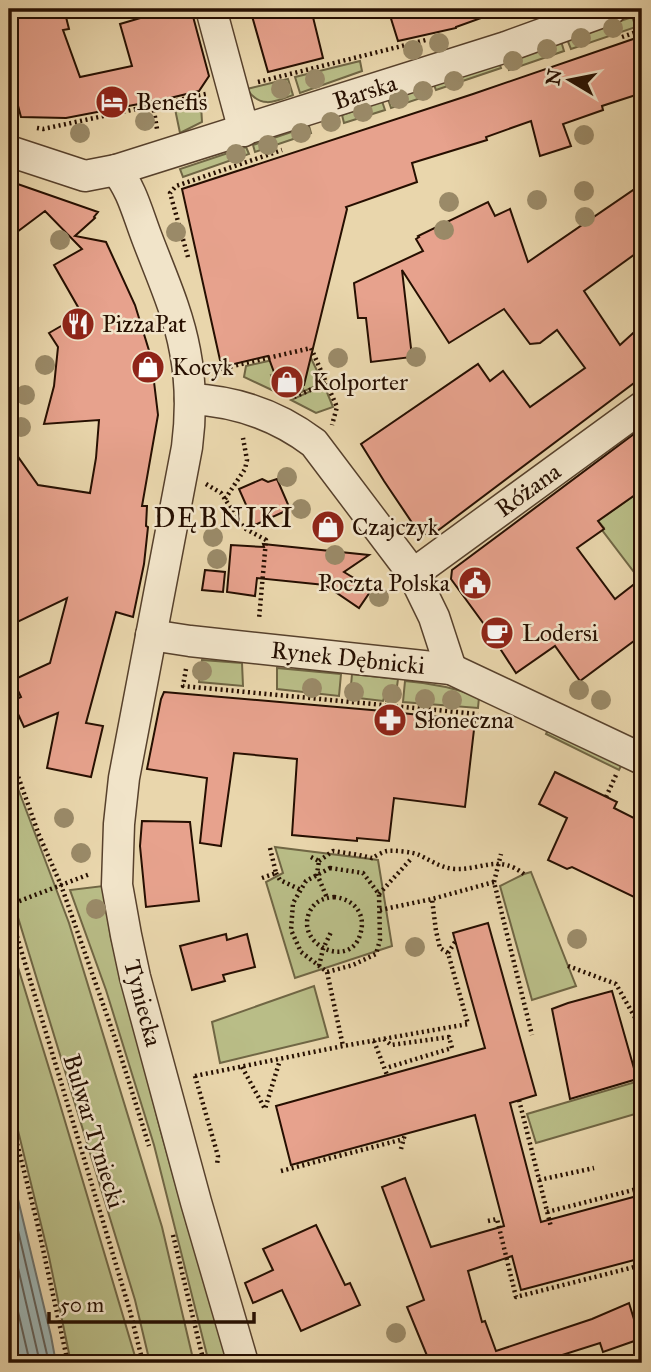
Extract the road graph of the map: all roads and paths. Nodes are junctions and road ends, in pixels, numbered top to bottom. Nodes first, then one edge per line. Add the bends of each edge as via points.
1 (211, 9) edge
2 (611, 9) edge
3 (435, 37) dead end
4 (256, 82) dead end
5 (211, 93) dead end
6 (153, 105) junction
7 (31, 126) dead end
8 (244, 131) junction
9 (159, 138) dead end
10 (9, 151) edge
11 (116, 170) junction
12 (170, 193) dead end
13 (191, 269) dead end
14 (214, 363) dead end
15 (220, 369) junction
16 (228, 374) dead end
17 (326, 383) junction
18 (190, 399) junction
19 (283, 402) dead end
20 (642, 407) edge
21 (323, 421) dead end
22 (332, 426) junction
23 (337, 431) dead end
24 (243, 435) dead end
25 (204, 473) dead end
26 (225, 499) junction
27 (413, 574) junction
28 (247, 617) dead end
29 (259, 619) junction
30 (272, 620) dead end
31 (151, 635) junction
32 (186, 667) dead end
33 (451, 669) junction
34 (488, 715) dead end
35 (9, 751) edge
36 (625, 770) edge
37 (606, 797) dead end
38 (270, 848) dead end
39 (501, 854) dead end
40 (311, 857) dead end
41 (411, 859) dead end
42 (319, 861) junction
43 (499, 864) junction
44 (96, 872) dead end
45 (276, 873) junction
46 (317, 874) junction
47 (524, 874) dead end
48 (262, 878) dead end
49 (494, 882) junction
50 (61, 885) junction
51 (300, 890) junction
52 (379, 894) junction
53 (327, 898) junction
54 (432, 899) junction
55 (9, 908) edge
56 (380, 910) junction
57 (331, 932) dead end
58 (455, 942) dead end
59 (323, 949) junction
60 (448, 953) junction
61 (318, 966) junction
62 (568, 966) dead end
63 (327, 972) junction
64 (642, 1030) edge
65 (532, 1035) dead end
66 (384, 1039) junction
67 (374, 1041) junction
68 (344, 1046) junction
69 (280, 1060) junction
70 (242, 1068) junction
71 (386, 1068) junction
72 (387, 1075) dead end
73 (195, 1076) dead end
74 (519, 1100) dead end
75 (9, 1112) edge
76 (149, 1146) dead end
77 (401, 1149) dead end
78 (638, 1165) dead end
79 (594, 1168) dead end
80 (281, 1171) dead end
81 (539, 1180) junction
82 (641, 1187) edge
83 (547, 1212) junction
84 (488, 1221) dead end
85 (170, 1222) dead end
86 (551, 1227) dead end
87 (642, 1265) edge
88 (68, 1363) edge
89 (143, 1363) edge
90 (204, 1363) edge
91 (243, 1363) edge

1 - 8 street
2 - 8 street, Barska
3 - 4 path
5 - 6 path
6 - 7 path via 43,129
6 - 9 path
8 - 11 street, Barska
10 - 11 street, Barska via 85,176
11 - 18 street via 125,180 174,310 186,351
12 - 13 path
14 - 15 path
15 - 16 path
15 - 17 path via 311,348
17 - 19 path
17 - 22 path via 337,407
18 - 27 street, Rynek Dębnicki via 238,405 279,420 314,443
18 - 31 street via 185,465
20 - 27 street, Różana
21 - 22 path
22 - 23 path
24 - 26 path via 245,469
25 - 26 path via 202,484
26 - 29 path via 244,528 266,540
27 - 33 street, Rynek Dębnicki via 434,617
28 - 29 path
29 - 30 path
31 - 33 street, Rynek Dębnicki
31 - 91 street, Tyniecka via 124,778 117,885 135,978
32 - 34 path via 183,686
33 - 36 street
35 - 50 path
36 - 37 path
38 - 45 path
39 - 43 path
40 - 42 path
41 - 52 path
42 - 43 path via 333,852 372,858 386,851 416,853 453,869
42 - 46 path
43 - 47 path via 513,865
43 - 49 path
44 - 50 path
45 - 48 path
45 - 51 path
46 - 51 path
46 - 52 path via 330,868 363,873
46 - 53 path
49 - 54 path
49 - 65 path
50 - 55 path
50 - 76 path
51 - 61 path via 293,904 291,930 301,951
52 - 56 path
53 - 59 path via 315,904 307,918 311,938
53 - 59 path via 354,903 361,916 361,933 356,944 346,950
54 - 56 path
54 - 60 path via 440,948
55 - 89 path, Bulwar Tyniecki
56 - 63 path via 376,954
57 - 59 path
58 - 60 path
59 - 61 path
60 - 66 path via 468,1024
61 - 63 path
62 - 64 path via 616,984
63 - 68 path
66 - 67 path
66 - 71 path via 391,1045 449,1037 452,1048
67 - 68 path
67 - 71 path
68 - 69 path
69 - 70 path
69 - 70 path via 265,1109
70 - 73 path
71 - 72 path
74 - 81 path
75 - 88 path
77 - 80 path via 404,1136
78 - 82 path
79 - 81 path
81 - 83 path
82 - 83 path
83 - 86 path
84 - 87 path via 497,1219 516,1297
85 - 90 path

